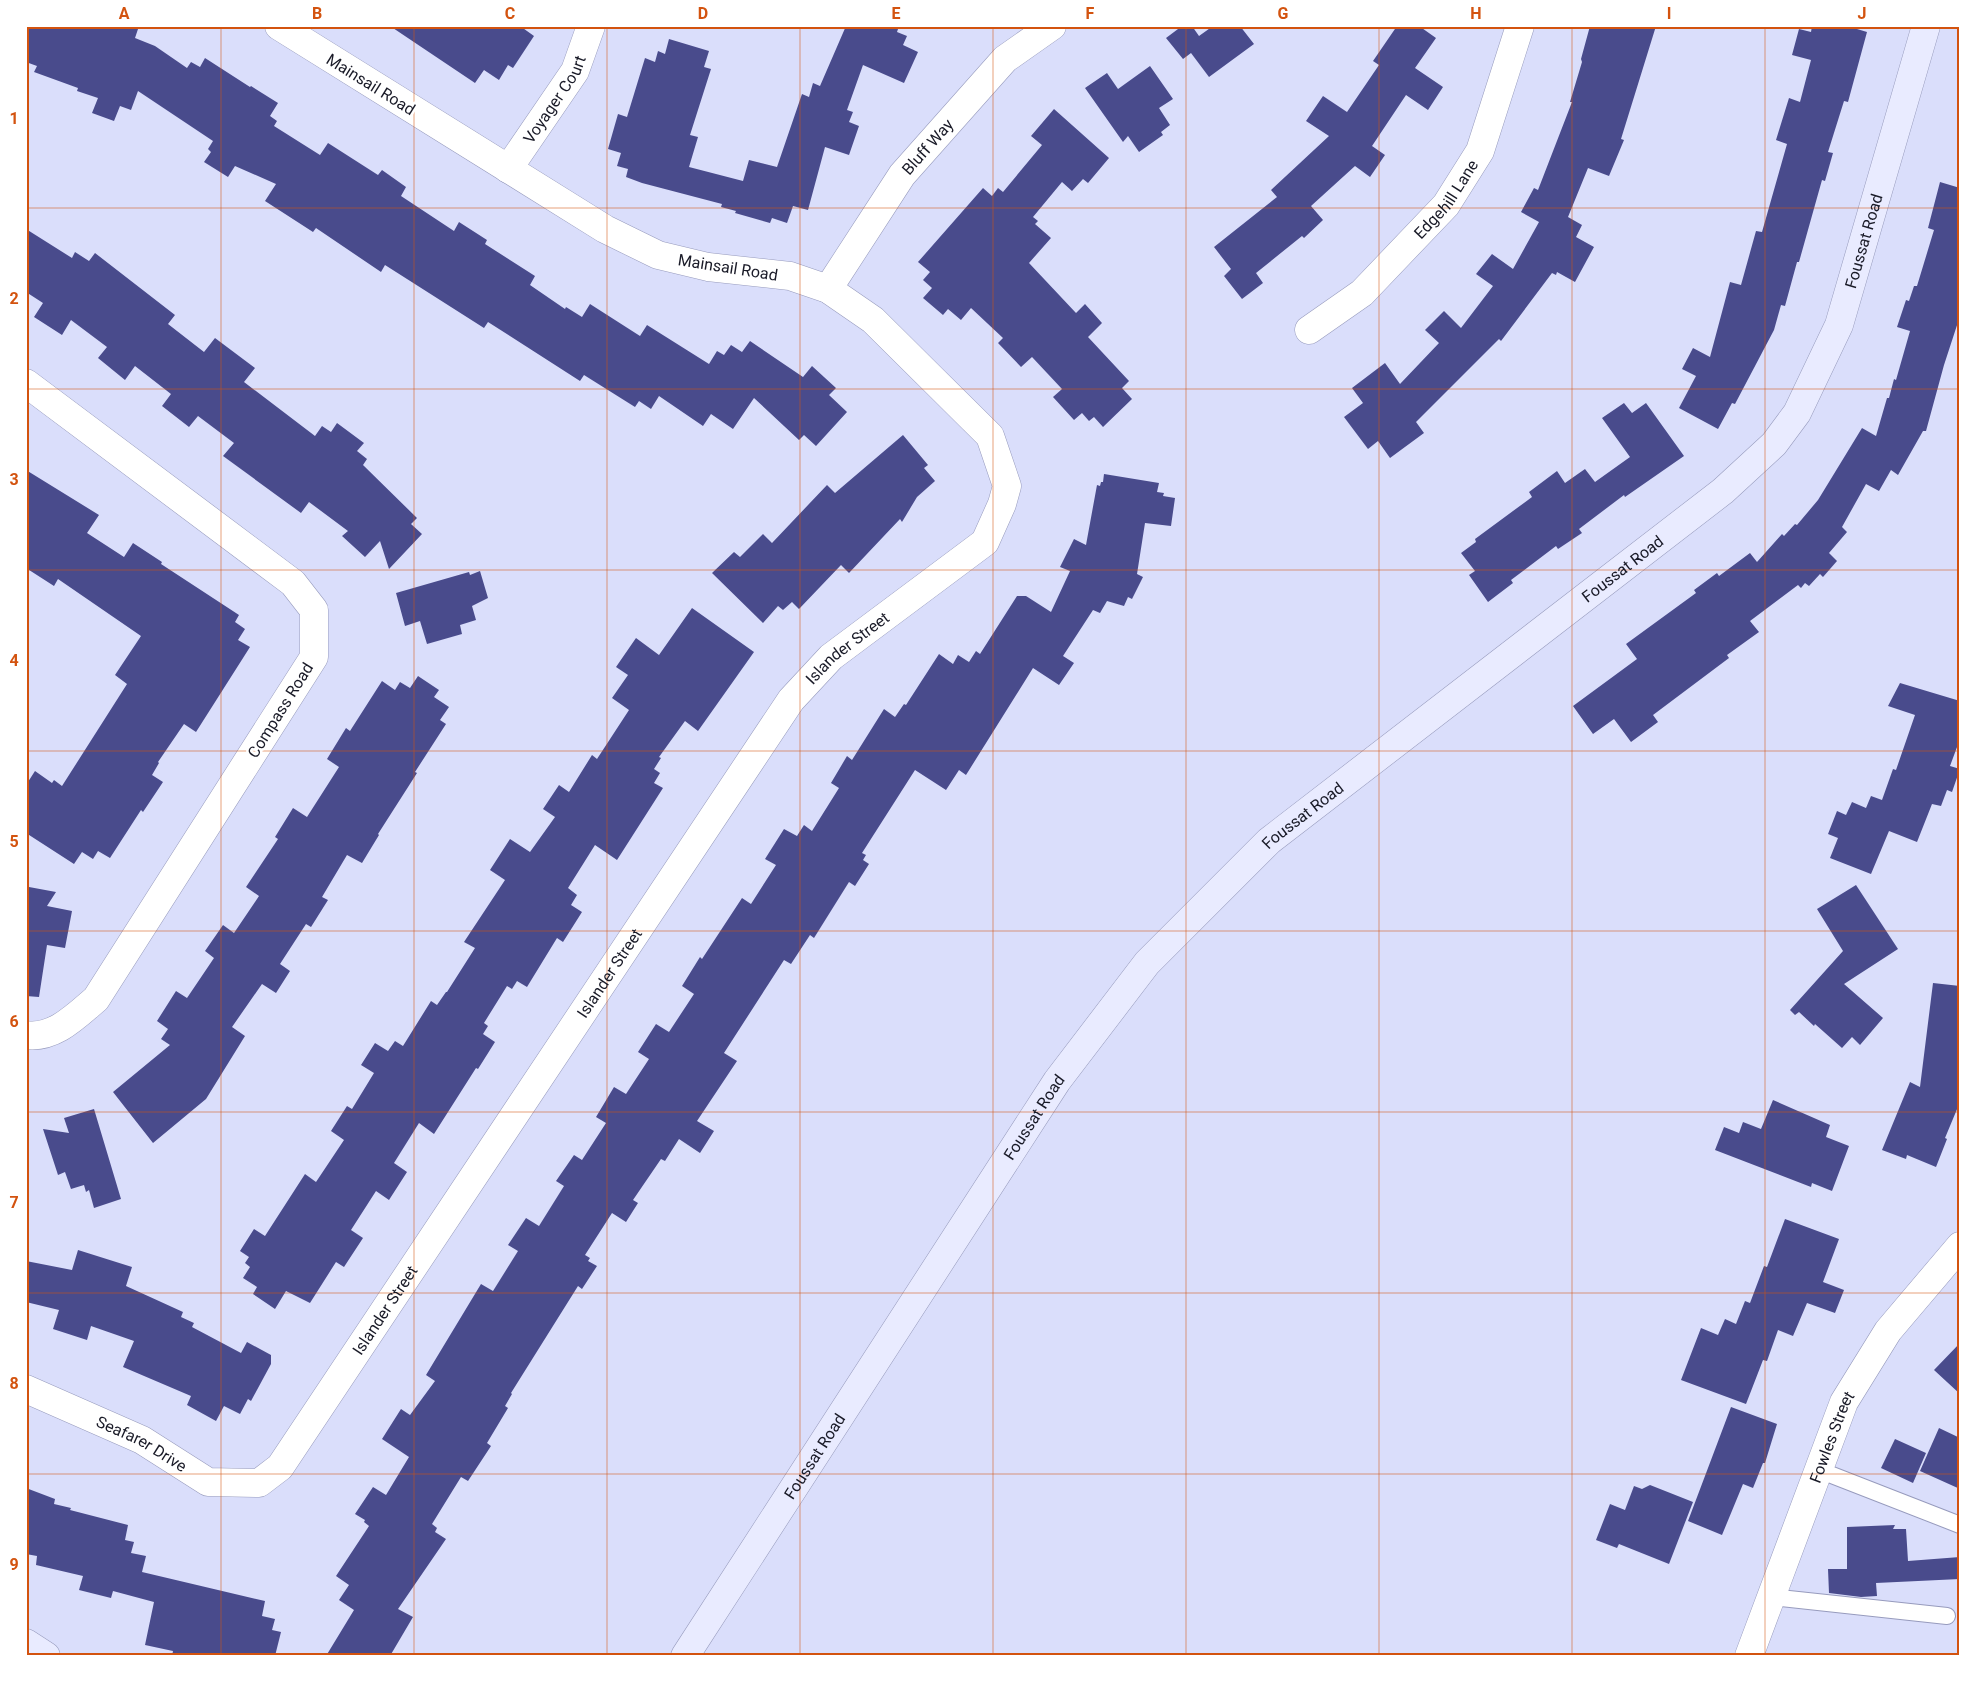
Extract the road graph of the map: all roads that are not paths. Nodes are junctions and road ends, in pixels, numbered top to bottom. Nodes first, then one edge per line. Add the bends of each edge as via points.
1 (279, 26) edge
2 (591, 26) edge
3 (1052, 26) edge
4 (1520, 26) edge
5 (1926, 26) edge
6 (508, 169) junction
7 (828, 290) junction
8 (1309, 330) dead end
9 (26, 383) edge
10 (1002, 504) joint
11 (26, 1035) edge
12 (1960, 1246) edge
13 (26, 1389) edge
14 (1819, 1470) junction
15 (259, 1483) joint
16 (1960, 1525) edge
17 (1771, 1597) junction
18 (1947, 1616) dead end
19 (26, 1643) edge
20 (46, 1656) edge
21 (685, 1656) edge
22 (1749, 1656) edge

1 - 6 street, Mainsail Road
2 - 6 street, Voyager Court via 575,71
3 - 7 street, Bluff Way via 1005,60 902,175
4 - 8 street, Edgehill Lane via 1480,151 1446,204 1362,293
5 - 21 main road, Foussat Road via 1839,324 1797,413 1774,444 1723,491 1269,841 1147,963 1057,1081
6 - 7 street, Mainsail Road via 605,229 658,255 708,267 790,276
7 - 10 street, Mainsail Road via 873,320 990,436 1007,486
9 - 11 street, Compass Road via 293,583 314,610 314,657 96,999 62,1027 38,1037
10 - 15 street, Islander Street via 985,542 831,657 791,700 280,1468
12 - 14 street, Fowles Street via 1888,1331 1844,1402
13 - 15 street, Seafarer Drive via 142,1440 208,1482
14 - 16 lane
14 - 17 street, Fowles Street
17 - 18 lane
17 - 22 street, Fowles Street
19 - 20 main road

